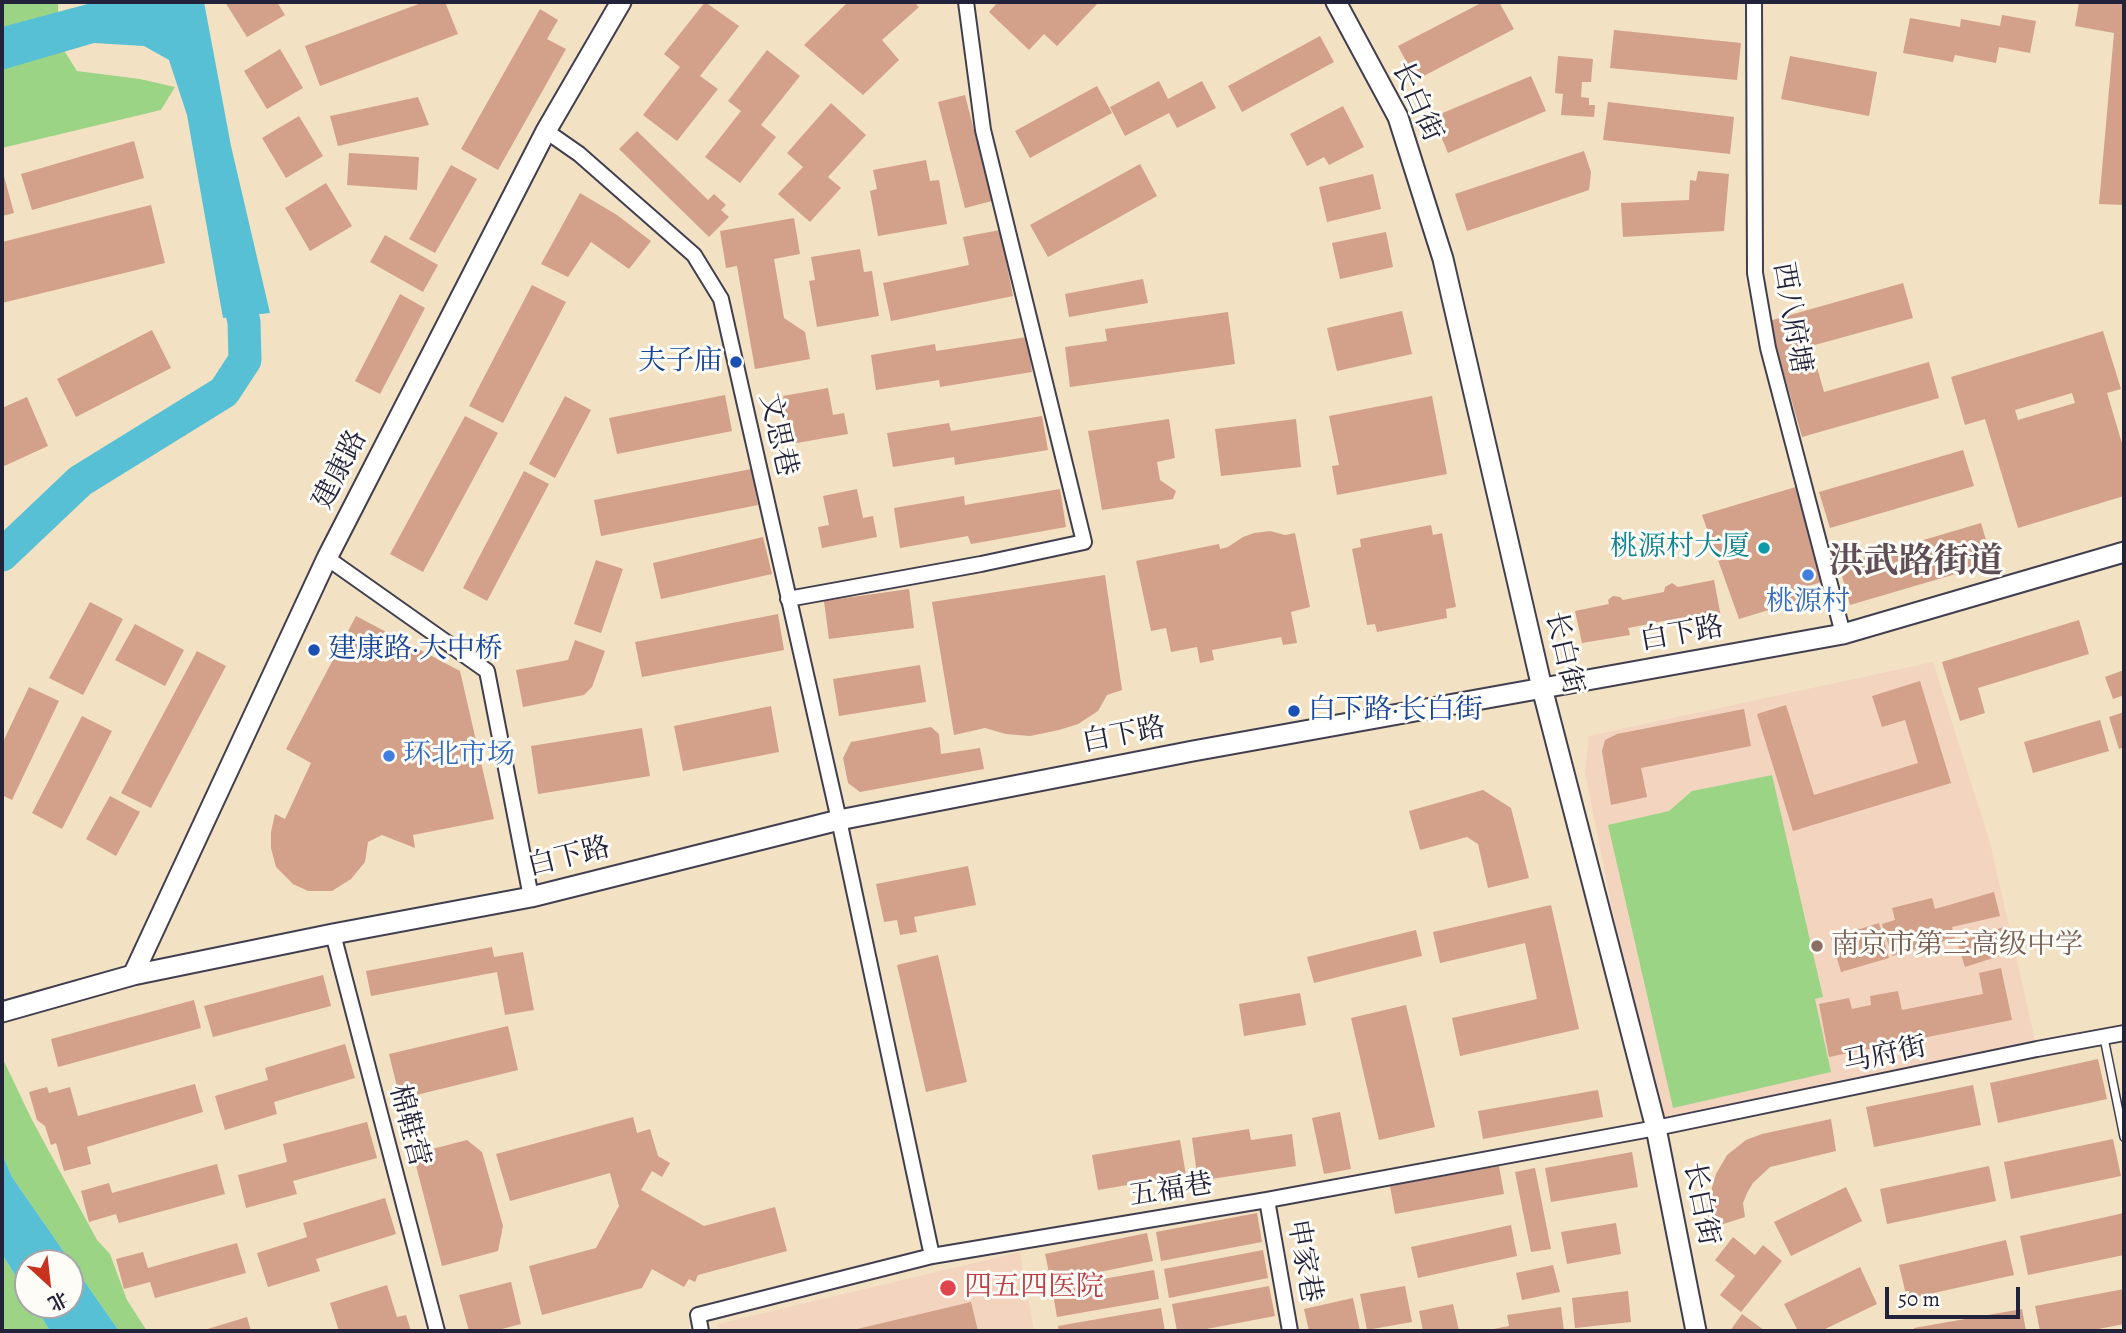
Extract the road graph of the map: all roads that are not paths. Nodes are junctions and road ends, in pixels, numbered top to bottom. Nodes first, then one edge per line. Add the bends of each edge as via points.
1 (621, 2) edge
2 (966, 2) edge
3 (1336, 2) edge
4 (1754, 2) edge
5 (547, 131) junction
6 (2124, 552) edge
7 (327, 558) junction
8 (788, 599) junction
9 (1843, 634) junction
10 (1542, 688) junction
11 (839, 820) junction
12 (531, 897) junction
13 (333, 934) junction
14 (133, 975) junction
15 (2, 1012) edge
16 (2124, 1033) edge
17 (2104, 1038) junction
18 (1656, 1128) junction
19 (2124, 1137) edge
20 (1267, 1200) junction
21 (932, 1256) junction
22 (437, 1331) edge
23 (701, 1331) edge
24 (1290, 1331) edge
25 (1696, 1331) edge

1 - 5 main road, 建康路
2 - 8 street via 984,130 1084,542
3 - 10 main road, 长白街 via 1398,117 1443,260
4 - 9 street, 西八府塘 via 1755,273 1768,348
5 - 7 main road, 建康路
5 - 8 street, 文思巷 via 579,153 694,255 721,299
6 - 9 main road, 白下路
7 - 12 street via 487,671
7 - 14 main road, 建康路
8 - 11 street, 文思巷
9 - 10 main road, 白下路
10 - 11 main road, 白下路
10 - 18 main road, 长白街
11 - 12 main road, 白下路
11 - 21 street, 文思巷
12 - 13 main road, 白下路
13 - 14 main road, 白下路
13 - 22 street, 棉鞋营
14 - 15 main road, 白下路
16 - 17 street, 马府街
17 - 18 street, 马府街
17 - 19 lane
18 - 20 street, 五福巷
18 - 25 main road, 长白街
20 - 21 street, 五福巷
20 - 24 street, 申家巷
21 - 23 street, 五福巷 via 698,1315

